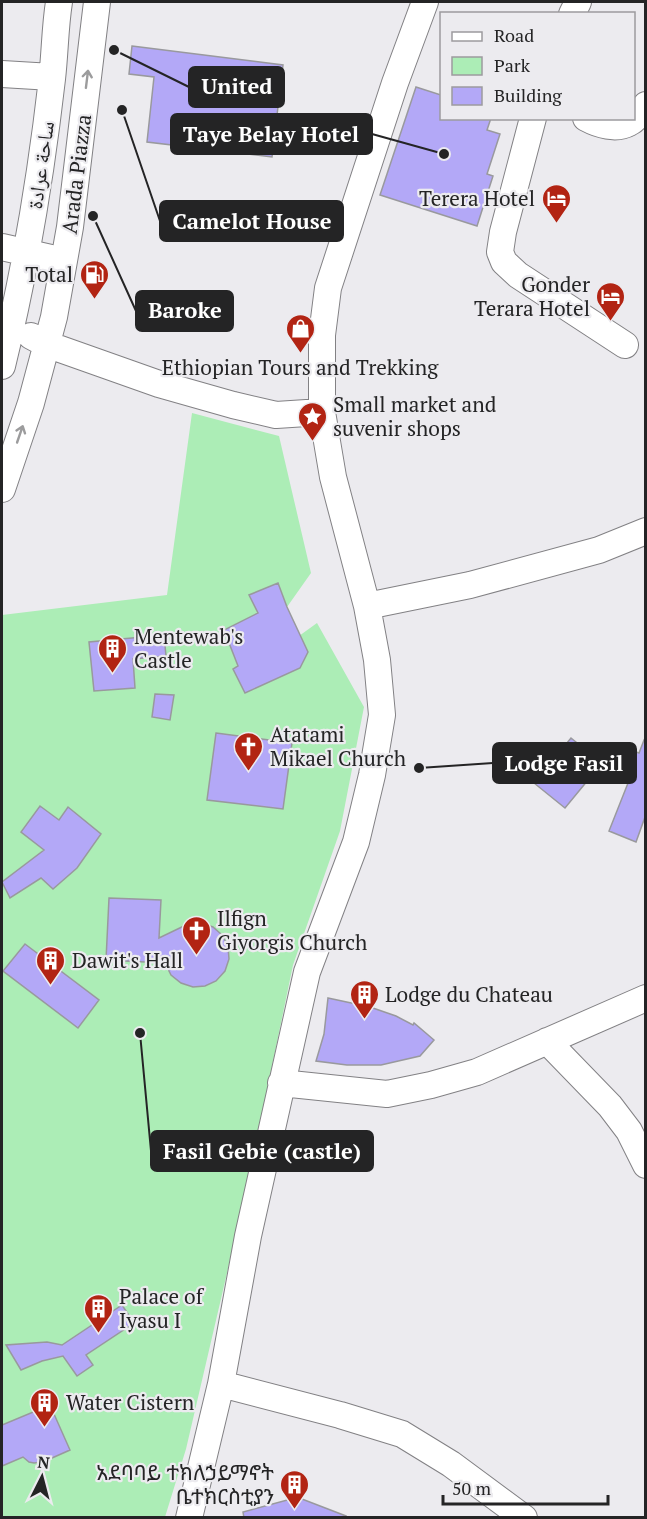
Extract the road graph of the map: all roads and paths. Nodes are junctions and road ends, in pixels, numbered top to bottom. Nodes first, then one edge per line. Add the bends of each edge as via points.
1 (425, 2) edge
2 (58, 4) edge
3 (96, 8) edge
4 (2, 74) edge
5 (52, 77) junction
6 (645, 105) edge
7 (635, 119) edge
8 (532, 120) edge
9 (589, 120) edge
10 (633, 120) edge
11 (14, 249) edge
12 (64, 261) junction
13 (12, 327) junction
14 (46, 344) junction
15 (625, 345) dead end
16 (2, 366) edge
17 (322, 412) junction
18 (2, 489) edge
19 (645, 531) edge
20 (367, 606) junction
21 (645, 998) edge
22 (547, 1041) junction
23 (281, 1083) junction
24 (645, 1165) edge
25 (221, 1384) junction
26 (518, 1516) edge
27 (189, 1518) edge

1 - 17 street via 328,288 322,335
2 - 3 street
2 - 5 street, ساحة عرادة
12 -> 3 street, Arada Piazza
4 - 5 street
5 - 11 street, ساحة عرادة via 32,220
6 - 7 street
8 - 15 street via 503,232 500,252 504,262
9 - 10 street via 615,127
11 - 12 street
11 - 13 street, ساحة عرادة
12 - 14 street, Arada Piazza
13 - 14 street
13 - 16 street, ساحة عرادة
14 - 17 street via 233,405 276,415
18 -> 14 street, Arada Piazza
17 - 20 street via 333,477
19 - 20 street via 598,550 470,585
20 - 23 street via 382,715 372,775 356,842 307,972
21 - 22 street
22 - 23 street via 477,1071 387,1094
22 - 24 street via 610,1106 629,1131
23 - 25 street
25 - 26 street via 402,1434 451,1464
25 - 27 street

